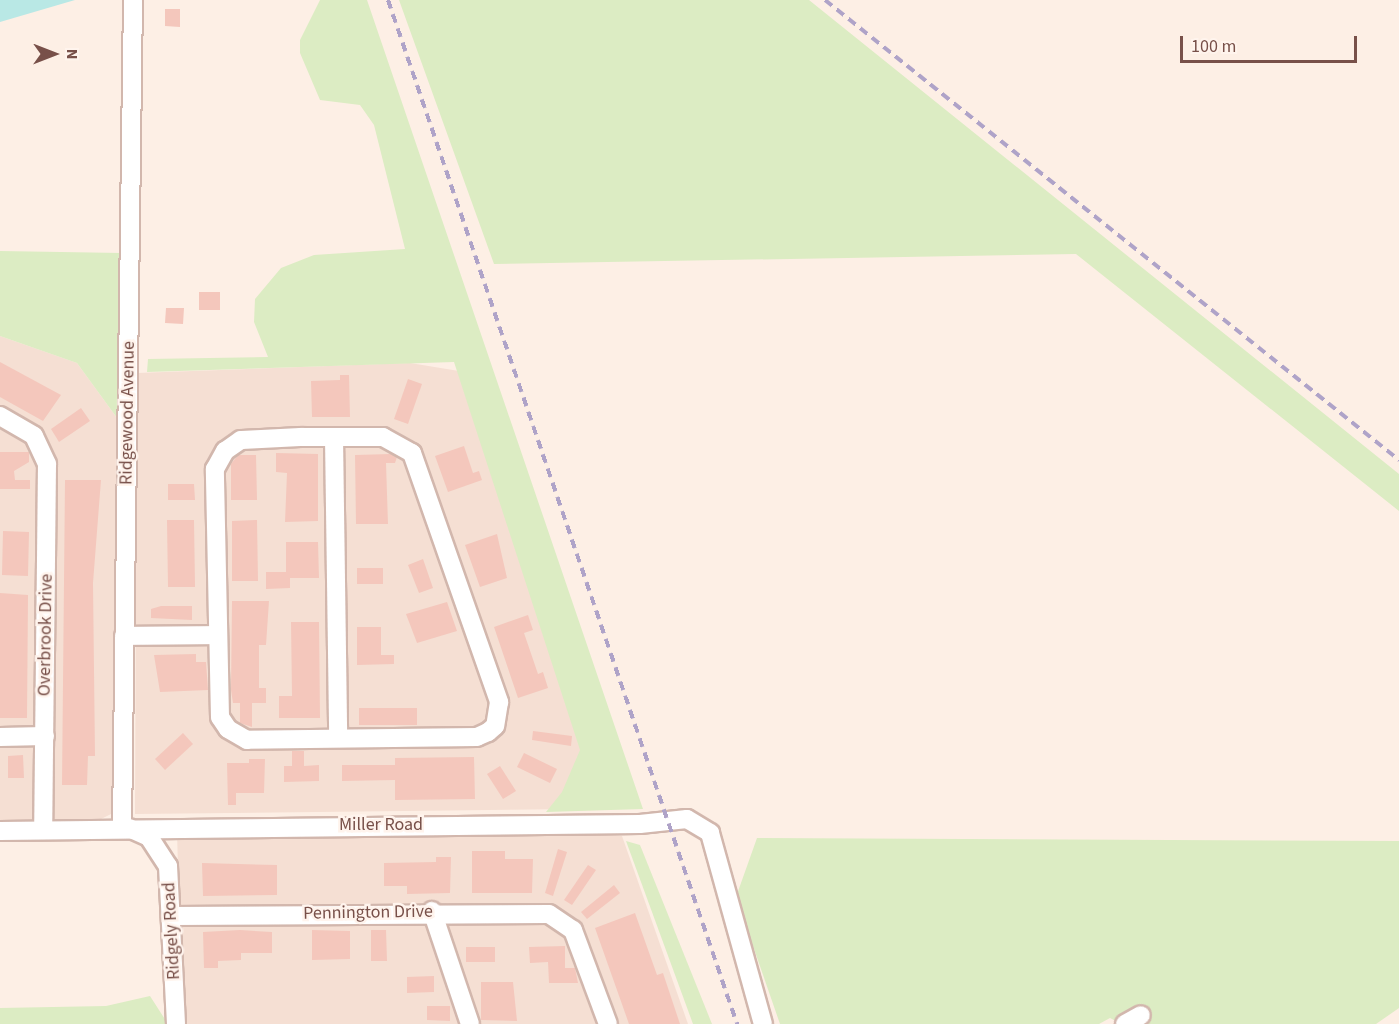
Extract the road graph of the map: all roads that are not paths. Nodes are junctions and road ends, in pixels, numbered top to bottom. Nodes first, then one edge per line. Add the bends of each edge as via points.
1 (133, 0) edge
2 (0, 416) edge
3 (334, 437) junction
4 (216, 635) junction
5 (124, 636) junction
6 (45, 736) junction
7 (0, 737) edge
8 (338, 738) junction
9 (122, 826) junction
10 (43, 830) junction
11 (0, 831) edge
12 (432, 911) junction
13 (173, 916) junction
14 (176, 1024) edge
15 (470, 1024) edge
16 (609, 1024) edge
17 (763, 1024) edge

1 - 5 street, Ridgewood Avenue
2 - 6 street, Overbrook Drive via 24,428 38,443 48,477
3 - 4 street via 241,440 219,459 214,478
3 - 8 street
3 - 8 street via 383,437 412,453 499,702 500,728 477,737
4 - 5 street
4 - 8 street via 216,705 224,733 247,740
5 - 9 street, Ridgewood Avenue
6 - 7 street
6 - 10 street, Overbrook Drive
9 - 10 street, Miller Road
9 - 13 street, Ridgely Road via 149,837 162,854
9 - 17 street, Miller Road via 640,824 687,819 710,833
10 - 11 street, Miller Road
12 - 13 street, Pennington Drive
12 - 15 street
12 - 16 street, Pennington Drive via 533,911 561,919 580,945
13 - 14 street, Ridgely Road

